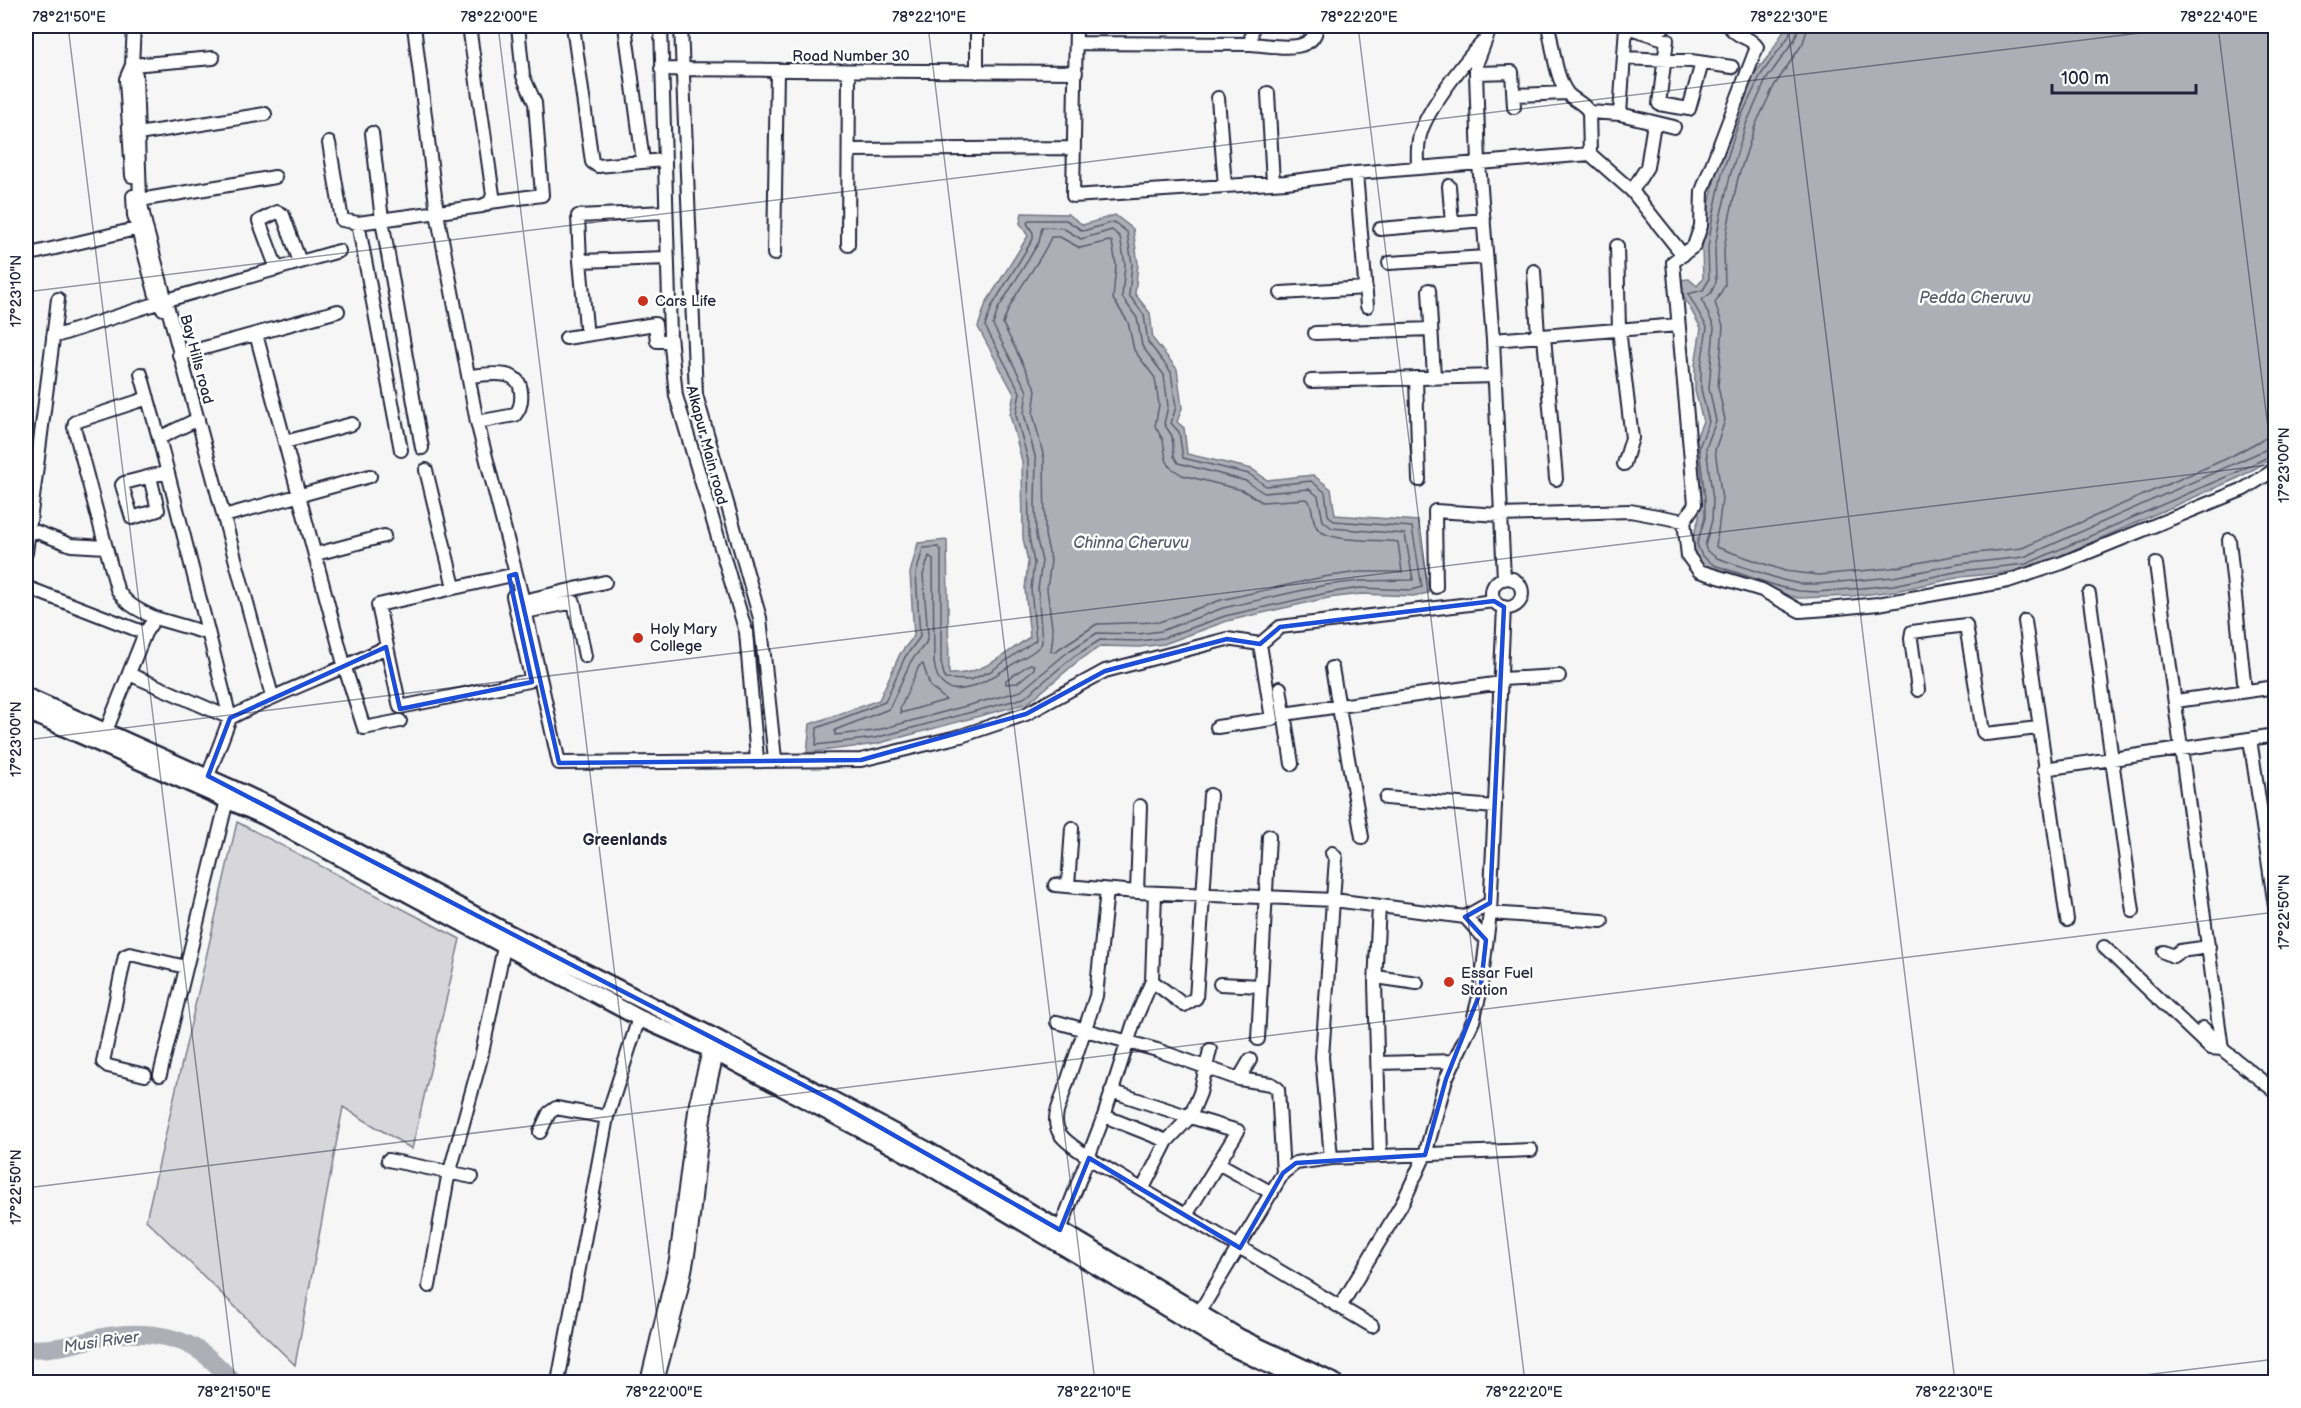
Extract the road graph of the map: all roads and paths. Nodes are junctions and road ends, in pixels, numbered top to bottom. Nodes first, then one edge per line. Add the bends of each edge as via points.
1 (134, 26) edge
2 (414, 26) edge
3 (469, 26) edge
4 (518, 26) edge
5 (573, 26) edge
6 (625, 26) edge
7 (661, 26) edge
8 (681, 26) edge
9 (977, 26) edge
10 (1076, 26) edge
11 (1252, 26) edge
12 (1317, 26) edge
13 (1491, 26) edge
14 (1548, 26) edge
15 (1625, 26) edge
16 (1665, 26) edge
17 (1729, 26) edge
18 (1653, 35) junction
19 (1486, 38) junction
20 (1076, 43) junction
21 (1251, 44) junction
22 (213, 58) dead end
23 (1624, 58) junction
24 (1665, 60) junction
25 (1702, 63) junction
26 (132, 64) junction
27 (1732, 67) dead end
28 (661, 69) junction
29 (682, 70) junction
30 (777, 70) junction
31 (849, 71) junction
32 (977, 72) junction
33 (1076, 72) junction
34 (1476, 73) junction
35 (1268, 93) dead end
36 (1567, 93) junction
37 (1218, 98) dead end
38 (1589, 112) junction
39 (265, 114) dead end
40 (1620, 114) junction
41 (1654, 123) junction
42 (1674, 127) dead end
43 (372, 133) dead end
44 (138, 134) junction
45 (329, 143) dead end
46 (1074, 148) junction
47 (849, 150) junction
48 (1590, 154) junction
49 (664, 160) junction
50 (643, 161) junction
51 (1479, 162) junction
52 (1418, 168) junction
53 (1356, 173) junction
54 (275, 177) dead end
55 (1273, 183) junction
56 (1225, 186) junction
57 (1449, 186) dead end
58 (1632, 191) junction
59 (140, 200) junction
60 (490, 202) junction
61 (666, 212) junction
62 (437, 213) junction
63 (382, 220) junction
64 (1484, 220) junction
65 (358, 223) junction
66 (1452, 223) junction
67 (142, 228) junction
68 (1380, 229) dead end
69 (848, 245) dead end
70 (1617, 246) dead end
71 (339, 251) dead end
72 (774, 254) dead end
73 (26, 255) edge
74 (1683, 255) junction
75 (1486, 257) junction
76 (667, 258) junction
77 (580, 261) junction
78 (300, 262) junction
79 (1389, 263) dead end
80 (277, 269) junction
81 (1534, 271) dead end
82 (1366, 288) junction
83 (1429, 290) dead end
84 (1281, 293) dead end
85 (58, 299) dead end
86 (162, 302) junction
87 (1367, 306) dead end
88 (338, 311) dead end
89 (1678, 325) junction
90 (585, 327) dead end
91 (1619, 329) junction
92 (1431, 330) junction
93 (1315, 333) dead end
94 (256, 334) junction
95 (1540, 336) junction
96 (53, 338) junction
97 (566, 338) dead end
98 (1493, 340) junction
99 (670, 341) junction
100 (179, 355) junction
101 (141, 374) dead end
102 (469, 376) junction
103 (1494, 376) junction
104 (1434, 377) junction
105 (1416, 378) junction
106 (1311, 381) dead end
107 (148, 398) junction
108 (698, 402) junction
109 (679, 408) junction
110 (198, 419) junction
111 (477, 422) junction
112 (352, 424) dead end
113 (159, 438) junction
114 (285, 442) junction
115 (422, 448) dead end
116 (401, 450) dead end
117 (1624, 464) dead end
118 (2276, 469) edge
119 (426, 470) dead end
120 (167, 472) junction
121 (370, 476) dead end
122 (150, 477) dead end
123 (1556, 479) dead end
124 (1419, 480) dead end
125 (300, 494) junction
126 (1500, 515) junction
127 (225, 516) junction
128 (1684, 521) junction
129 (29, 529) junction
130 (384, 536) dead end
131 (2229, 540) dead end
132 (106, 547) junction
133 (26, 553) edge
134 (316, 554) junction
135 (2157, 564) dead end
136 (512, 575) junction
137 (1504, 579) junction
138 (605, 582) dead end
139 (26, 587) edge
140 (454, 587) junction
141 (1436, 587) dead end
142 (2089, 594) dead end
143 (1499, 604) junction
144 (524, 606) junction
145 (155, 618) junction
146 (2025, 621) dead end
147 (145, 633) junction
148 (207, 633) junction
149 (1260, 644) junction
150 (386, 647) junction
151 (585, 656) dead end
152 (345, 668) junction
153 (1332, 668) dead end
154 (129, 674) junction
155 (1559, 676) dead end
156 (1501, 681) junction
157 (2276, 687) edge
158 (1280, 688) dead end
159 (1918, 690) dead end
160 (2245, 691) junction
161 (26, 696) edge
162 (272, 696) junction
163 (2176, 701) junction
164 (1339, 705) junction
165 (26, 711) edge
166 (1284, 714) junction
167 (230, 718) junction
168 (400, 721) dead end
169 (1217, 727) dead end
170 (2038, 728) junction
171 (106, 731) junction
172 (2276, 735) edge
173 (2250, 739) junction
174 (2183, 749) junction
175 (757, 759) junction
176 (775, 759) junction
177 (2111, 759) junction
178 (1292, 764) dead end
179 (2044, 769) junction
180 (208, 776) junction
181 (1210, 795) dead end
182 (1386, 798) dead end
183 (227, 800) junction
184 (1140, 806) dead end
185 (1495, 807) junction
186 (1071, 828) dead end
187 (1269, 836) dead end
188 (1362, 837) dead end
189 (1332, 853) dead end
190 (1055, 885) dead end
191 (1068, 886) junction
192 (1107, 890) junction
193 (1137, 892) junction
194 (1155, 892) junction
195 (1203, 894) junction
196 (1266, 896) junction
197 (1334, 900) junction
198 (1379, 906) junction
199 (1490, 908) junction
200 (2133, 911) dead end
201 (2276, 913) edge
202 (1465, 917) junction
203 (2067, 920) dead end
204 (1602, 921) dead end
205 (1486, 940) junction
206 (504, 947) junction
207 (2104, 947) dead end
208 (2209, 947) junction
209 (2164, 952) dead end
210 (186, 968) junction
211 (1376, 977) junction
212 (1152, 981) junction
213 (1418, 983) dead end
214 (1220, 984) dead end
215 (1261, 986) junction
216 (639, 1018) junction
217 (1057, 1022) dead end
218 (2203, 1028) dead end
219 (1086, 1030) junction
220 (1258, 1039) dead end
221 (1127, 1041) junction
222 (715, 1045) junction
223 (2222, 1049) junction
224 (1210, 1050) dead end
225 (1250, 1060) dead end
226 (1455, 1061) junction
227 (1378, 1063) junction
228 (1206, 1067) junction
229 (160, 1075) dead end
230 (145, 1076) dead end
231 (1239, 1079) junction
232 (1111, 1091) junction
233 (2276, 1092) edge
234 (607, 1116) junction
235 (1104, 1116) junction
236 (1190, 1117) junction
237 (540, 1132) dead end
238 (1167, 1141) junction
239 (1531, 1150) dead end
240 (1380, 1155) junction
241 (1425, 1155) junction
242 (1089, 1158) junction
243 (1331, 1158) junction
244 (387, 1160) dead end
245 (1218, 1163) junction
246 (450, 1172) junction
247 (1283, 1173) junction
248 (472, 1177) dead end
249 (1143, 1188) junction
250 (1272, 1192) junction
251 (1186, 1215) junction
252 (1060, 1230) junction
253 (1240, 1248) junction
254 (429, 1286) dead end
255 (1340, 1307) junction
256 (1200, 1313) junction
257 (1372, 1326) dead end
258 (657, 1363) junction
259 (558, 1383) edge
260 (647, 1383) edge
261 (657, 1383) edge
262 (1304, 1383) edge
263 (1334, 1383) edge

1 - 26 street
2 - 62 street
3 - 60 street via 493,195
4 - 60 street via 523,76 535,103 542,195
5 - 50 street via 592,162 598,166
6 - 50 street
7 - 28 street, Alkapur Main road
8 - 29 street, Alkapur Main road
9 - 32 street
10 - 20 street
11 - 21 street
12 - 21 street via 1316,35 1299,47
13 - 19 street
14 - 36 street
15 - 18 street
15 - 23 street
16 - 18 street
17 - 74 street via 1734,34 1757,47 1702,190 1701,226 1694,246
18 - 24 street via 1667,40
19 - 34 street
19 - 52 street via 1426,119 1419,139
20 - 21 street
20 - 33 street
22 - 26 street
23 - 24 street
23 - 40 street
24 - 25 street
24 - 25 street via 1659,104 1689,109
25 - 27 street
26 - 44 street via 136,75
26 - 67 street via 126,80 134,215
28 - 29 street, Road Number 30
28 - 49 street, Alkapur Main road
29 - 30 street, Road Number 30
29 - 108 street, Alkapur Main road
30 - 31 street, Road Number 30
30 - 72 street
31 - 32 street, Road Number 30
31 - 47 street
32 - 33 street, Road Number 30
33 - 46 street
34 - 36 street via 1512,72 1514,101
34 - 51 street
35 - 55 street
36 - 38 street
37 - 56 street
38 - 40 street
38 - 48 street
39 - 44 street
40 - 41 street
41 - 42 street
41 - 58 street via 1647,167
43 - 63 street
44 - 59 street
45 - 65 street via 339,214 342,220
46 - 47 street
46 - 56 street via 1073,196
47 - 69 street
48 - 51 street
48 - 58 street
49 - 50 street
49 - 61 street, Alkapur Main road
51 - 52 street
51 - 64 street
52 - 53 street
53 - 55 street
53 - 82 street
54 - 59 street
55 - 56 street
57 - 66 street
58 - 74 street
59 - 67 street
60 - 62 street
61 - 76 street, Alkapur Main road
61 - 77 street via 578,216
62 - 63 street
62 - 102 street
63 - 65 street
63 - 115 street
64 - 66 street
64 - 75 street
65 - 116 street
66 - 68 street
67 - 73 street
67 - 86 street
70 - 91 street
71 - 78 street
74 - 89 street via 1673,262
75 - 79 street
75 - 98 street
76 - 77 street
76 - 99 street, Alkapur Main road
77 - 90 street
78 - 80 street
78 - 80 street via 283,215 277,212 259,221
80 - 86 street
81 - 95 street
82 - 84 street
82 - 87 street
83 - 92 street
85 - 96 street
86 - 96 street
86 - 100 street, Bay Hills road via 169,314
88 - 94 street
89 - 91 street
89 - 128 street via 1695,504
91 - 95 street
91 - 117 street via 1632,438
92 - 93 street
92 - 104 street
94 - 100 street
94 - 114 street
95 - 98 street
95 - 123 street
96 - 129 street
97 - 99 street via 655,324 657,341
98 - 103 street
99 - 109 street, Alkapur Main road
100 - 110 street, Bay Hills road
101 - 107 street
102 - 111 street
102 - 111 street via 508,375 517,379 521,387 520,410 515,415
103 - 104 street
103 - 126 street
104 - 105 street
105 - 106 street
105 - 124 street
107 - 113 street
107 - 132 street via 75,422
108 - 109 street
108 - 176 street, Alkapur Main road via 759,618
109 - 175 street, Alkapur Main road via 746,632
110 - 113 street, Bay Hills road
110 - 127 street
111 - 136 street
112 - 114 street
113 - 120 street
114 - 125 street
118 - 128 street via 2244,489 2008,581 1828,609 1800,611 1762,590 1699,571 1688,556
119 - 140 street
120 - 122 street
120 - 148 street
121 - 125 street
125 - 127 street
125 - 134 street
126 - 128 street via 1630,511
126 - 137 street
126 - 141 street via 1435,511
127 - 162 street
129 - 132 street via 71,545
129 - 133 street
130 - 134 street
131 - 160 street
132 - 145 street via 122,598
134 - 152 street
135 - 163 street
136 - 140 street
136 - 144 street
136 - 150 street via 529,681 404,709 399,703
137 - 143 street via 1493,587
137 - 143 street via 1516,582 1521,593 1518,602
138 - 144 street
139 - 147 street
140 - 150 street via 378,604
142 - 177 street
143 - 149 street via 1280,627
143 - 156 street
144 - 151 street via 574,602
144 - 175 street via 559,763
145 - 147 street
145 - 148 street
146 - 170 street
147 - 154 street
148 - 167 street
149 - 169 street via 1272,719
149 - 176 street via 1227,639 1105,670 1026,714 903,751 836,761
150 - 152 street
152 - 162 street
152 - 168 street via 364,729
153 - 164 street
154 - 167 street
154 - 171 street
155 - 156 street
156 - 164 street
156 - 185 street
157 - 160 street
158 - 166 street
159 - 170 street via 1912,632 1966,625 1983,732 1986,735
160 - 163 street
161 - 171 main road
162 - 167 street
163 - 174 street
164 - 166 street
164 - 188 street
165 - 183 main road
166 - 178 street
167 - 180 street
170 - 179 street
171 - 180 main road
172 - 173 street
173 - 174 street
173 - 201 street
174 - 177 street
174 - 208 street
175 - 176 street
177 - 179 street
177 - 200 street
179 - 203 street
180 - 222 main road via 269,804
181 - 195 street
182 - 185 street
183 - 206 main road
183 - 210 street
184 - 193 street
185 - 199 street
186 - 191 street
187 - 196 street
189 - 197 street via 1336,858
190 - 191 street
191 - 192 street
192 - 193 street
192 - 219 street via 1096,996
193 - 194 street
194 - 195 street
194 - 212 street
195 - 196 street
195 - 212 street via 1196,998 1184,1005
196 - 197 street
196 - 215 street
197 - 198 street
197 - 243 street via 1322,1057
198 - 202 street
198 - 211 street
199 - 202 street
199 - 204 street
199 - 205 street
202 - 205 street
205 - 226 street via 1478,1000
206 - 216 main road
206 - 246 street via 481,1058
207 - 223 street via 2210,1048
208 - 209 street via 2180,951 2173,956
208 - 223 street
210 - 229 street
210 - 230 street via 125,956 103,1062
211 - 213 street
211 - 227 street
212 - 221 street
214 - 215 street
215 - 220 street
216 - 222 main road
216 - 234 street
217 - 219 street
218 - 223 street
219 - 221 street
219 - 242 street via 1054,1124 1057,1132
221 - 228 street
221 - 232 street
222 - 252 main road via 927,1150
222 - 258 street via 700,1113 682,1258
222 - 262 main road via 920,1161 1233,1348
223 - 233 street
224 - 228 street
225 - 231 street
226 - 227 street
226 - 241 street via 1446,1079
227 - 240 street
228 - 231 street
228 - 236 street
231 - 247 street via 1271,1084 1278,1089
232 - 235 street
232 - 236 street
234 - 237 street via 556,1108 549,1113
234 - 259 street
235 - 238 street
235 - 242 street
236 - 238 street
236 - 245 street via 1238,1131
238 - 249 street
239 - 241 street
240 - 241 street
240 - 243 street
241 - 255 street via 1403,1202
242 - 249 street
242 - 252 street
243 - 247 street via 1296,1163
244 - 246 street
245 - 250 street
245 - 251 street
246 - 248 street
246 - 254 street
247 - 250 street
249 - 251 street
250 - 253 street
251 - 253 street
252 - 256 main road
253 - 255 street
253 - 256 street
255 - 257 street
256 - 263 main road via 1239,1337
258 - 260 street
258 - 261 street

